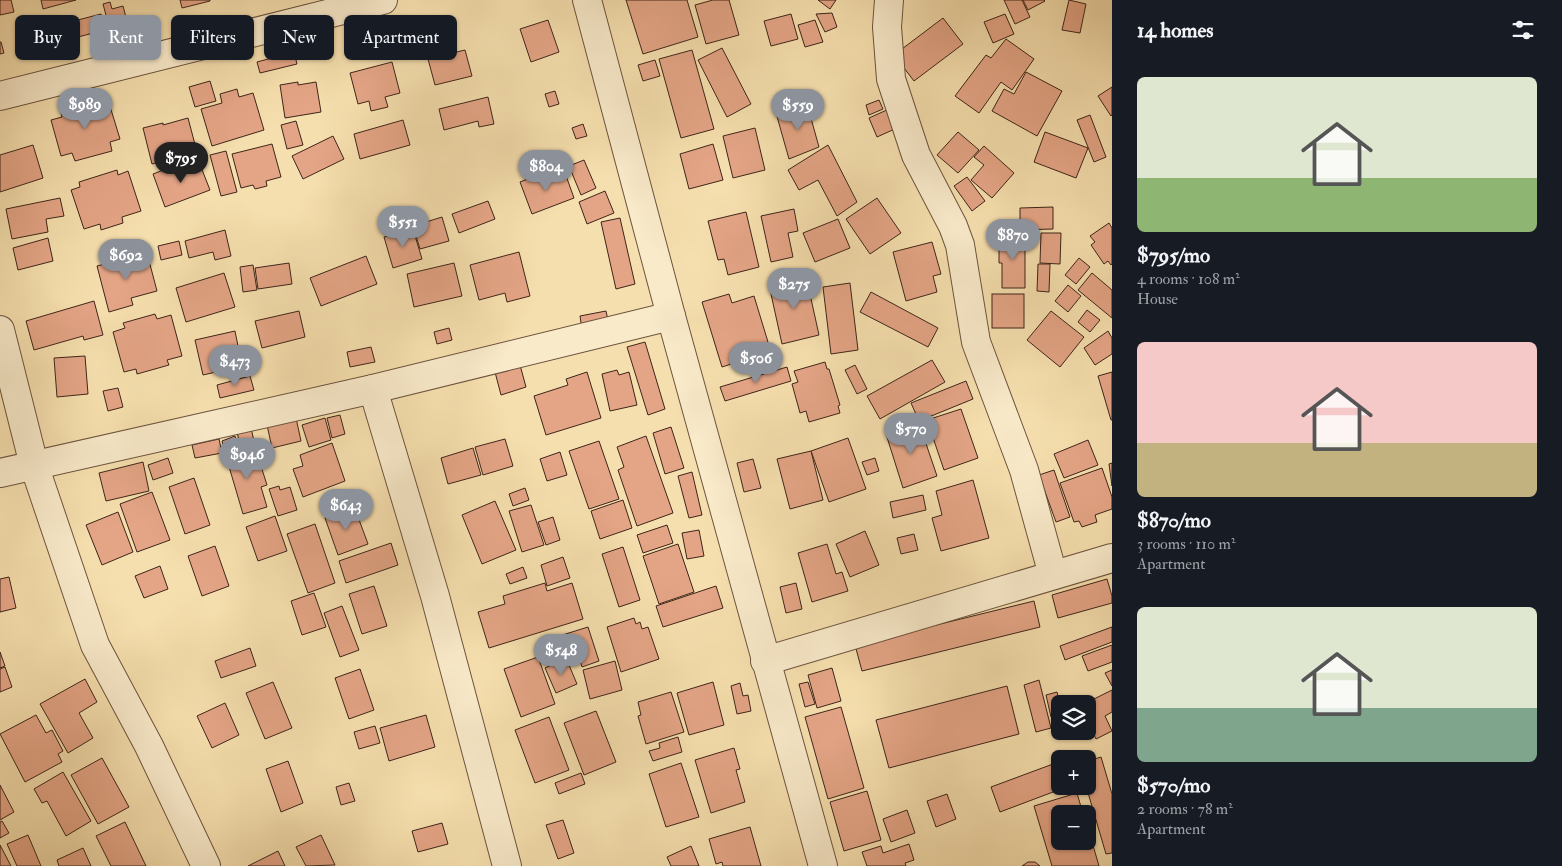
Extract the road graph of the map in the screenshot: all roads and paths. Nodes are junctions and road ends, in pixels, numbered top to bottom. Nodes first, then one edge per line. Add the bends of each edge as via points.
1 (383, 0) edge
2 (587, 0) edge
3 (889, 0) edge
4 (0, 96) edge
5 (671, 316) junction
6 (0, 330) edge
7 (373, 389) junction
8 (34, 464) junction
9 (0, 473) edge
10 (1112, 558) edge
11 (1053, 575) junction
12 (765, 661) junction
13 (206, 866) edge
14 (507, 866) edge
15 (823, 866) edge

1 - 4 street
2 - 5 street
3 - 11 street via 887,27 891,79 916,155 960,245 976,342 1024,470
5 - 7 street
5 - 12 street
6 - 8 street
7 - 8 street
7 - 14 street via 434,596
8 - 9 street
8 - 13 street via 95,645 149,746
10 - 11 street
11 - 12 street
12 - 15 street

